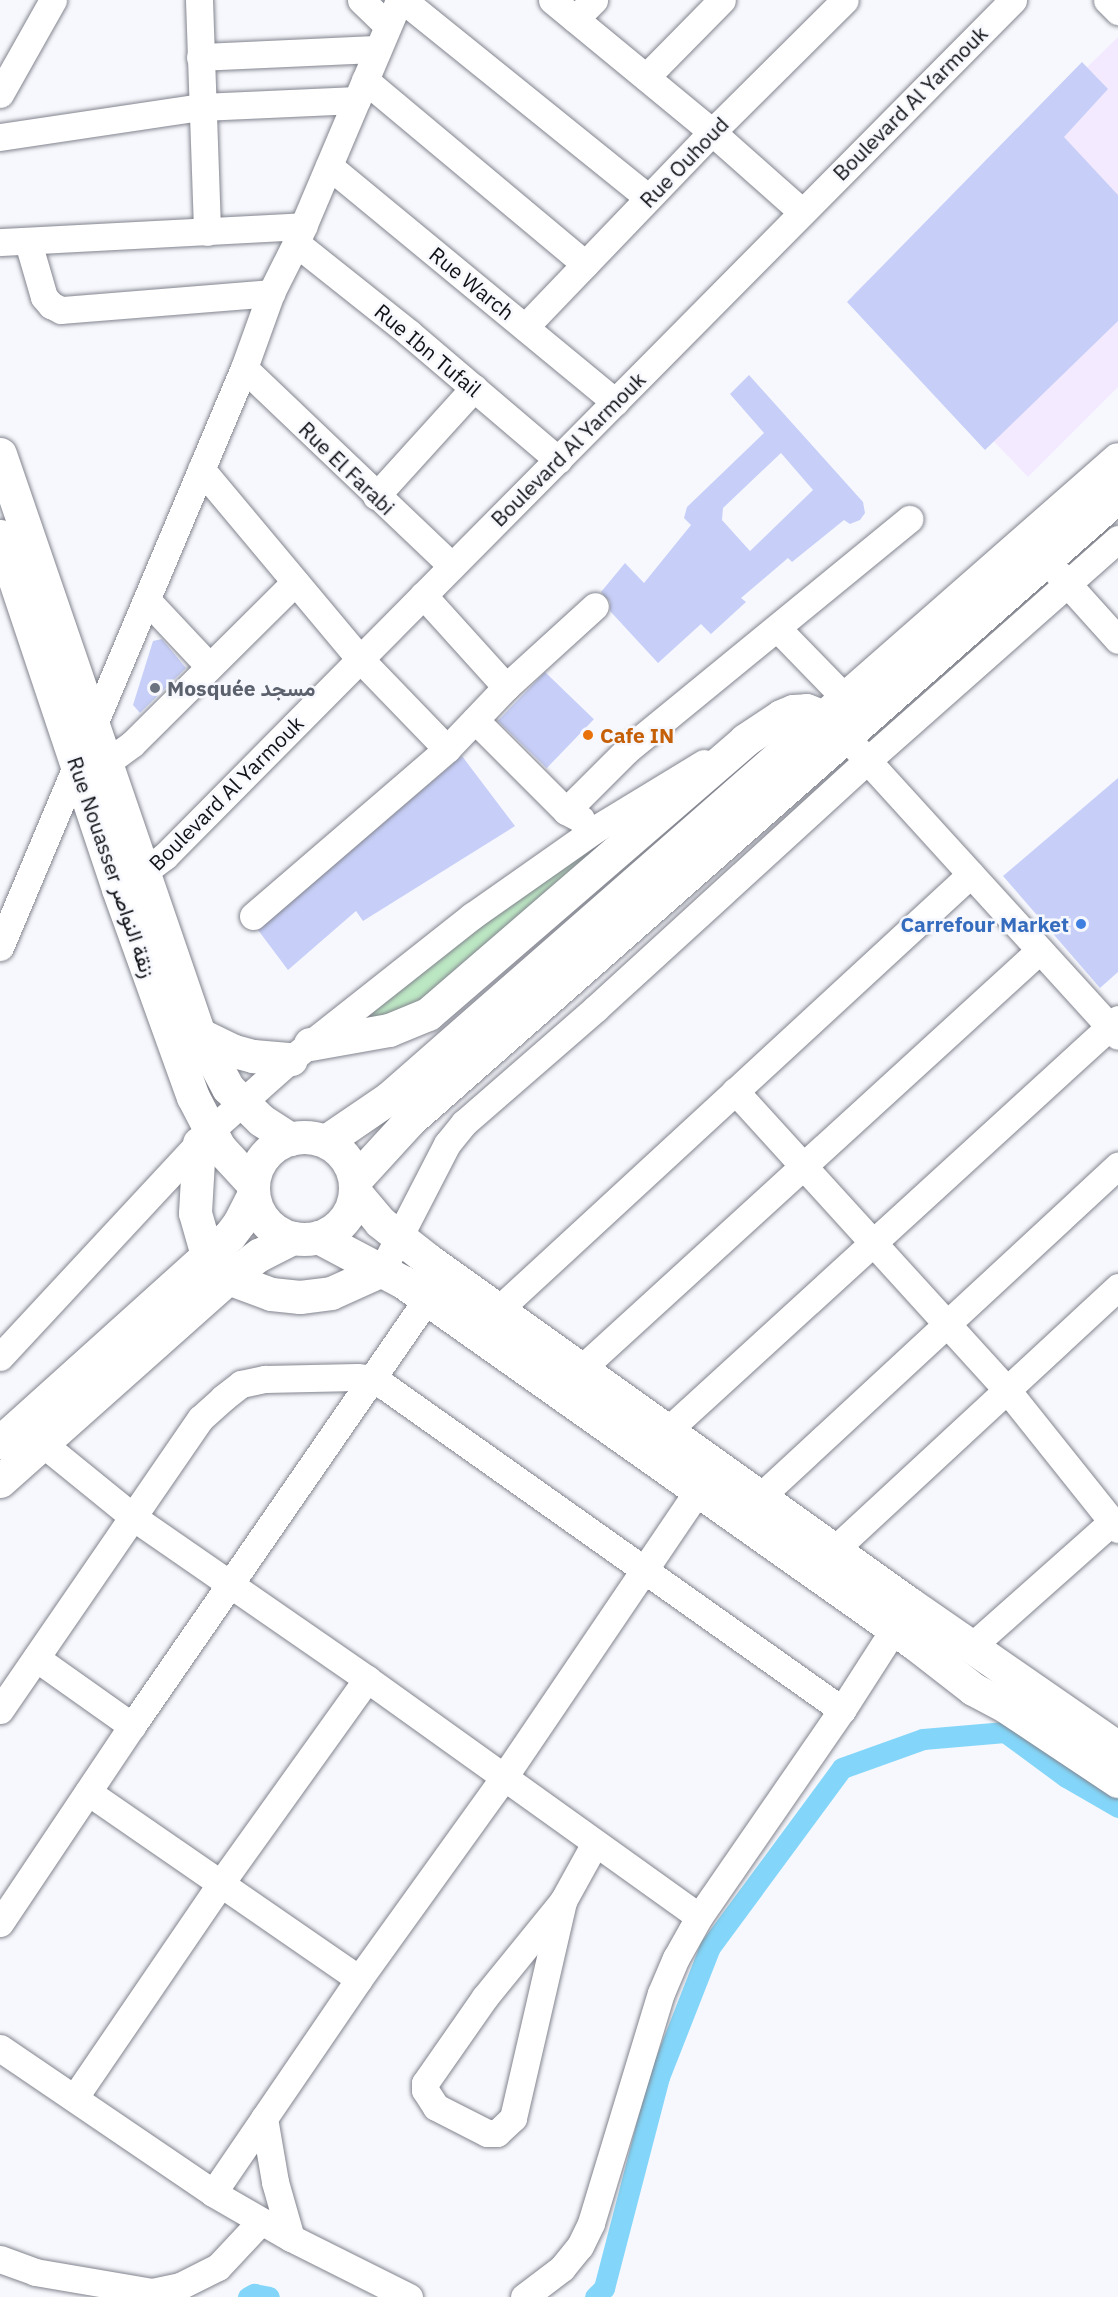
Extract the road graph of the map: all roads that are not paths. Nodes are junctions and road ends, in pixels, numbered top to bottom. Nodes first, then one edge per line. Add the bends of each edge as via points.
1 (53, 0) edge
2 (199, 0) edge
3 (361, 0) edge
4 (401, 0) edge
5 (552, 0) edge
6 (594, 0) edge
7 (722, 0) edge
8 (845, 0) edge
9 (1107, 0) edge
10 (996, 6) edge
11 (1118, 11) edge
12 (575, 19) junction
13 (383, 37) junction
14 (200, 57) junction
15 (646, 77) junction
16 (361, 90) junction
17 (0, 94) edge
18 (201, 107) junction
19 (712, 132) junction
20 (0, 138) edge
21 (329, 166) junction
22 (648, 198) junction
23 (802, 212) junction
24 (207, 232) junction
25 (300, 235) junction
26 (0, 242) edge
27 (28, 242) junction
28 (585, 264) junction
29 (271, 293) junction
30 (525, 327) junction
31 (244, 369) junction
32 (474, 388) junction
33 (615, 402) junction
34 (0, 454) edge
35 (1118, 459) edge
36 (558, 460) junction
37 (201, 470) junction
38 (376, 496) junction
39 (1118, 496) edge
40 (909, 519) dead end
41 (0, 536) edge
42 (1118, 539) edge
43 (452, 566) junction
44 (1056, 572) junction
45 (295, 582) junction
46 (423, 595) junction
47 (147, 600) junction
48 (595, 606) dead end
49 (778, 629) junction
50 (1118, 640) edge
51 (360, 659) junction
52 (209, 666) junction
53 (506, 687) junction
54 (838, 717) junction
55 (475, 720) junction
56 (93, 724) junction
57 (745, 740) junction
58 (447, 749) junction
59 (867, 761) junction
60 (92, 764) junction
61 (566, 811) junction
62 (597, 828) junction
63 (971, 874) junction
64 (131, 881) junction
65 (253, 916) dead end
66 (0, 947) edge
67 (1040, 950) junction
68 (1115, 1027) edge
69 (199, 1034) junction
70 (301, 1051) junction
71 (735, 1091) junction
72 (242, 1103) junction
73 (204, 1137) junction
74 (290, 1139) junction
75 (326, 1142) junction
76 (803, 1166) junction
77 (1118, 1166) edge
78 (355, 1186) junction
79 (253, 1190) junction
80 (305, 1238) junction
81 (398, 1238) junction
82 (873, 1242) junction
83 (217, 1267) junction
84 (382, 1270) junction
85 (1118, 1287) edge
86 (426, 1299) junction
87 (498, 1310) junction
88 (947, 1324) junction
89 (0, 1357) edge
90 (581, 1369) junction
91 (373, 1379) junction
92 (1007, 1390) junction
93 (667, 1431) junction
94 (0, 1442) edge
95 (42, 1443) junction
96 (0, 1481) edge
97 (698, 1490) junction
98 (760, 1497) junction
99 (133, 1517) junction
100 (1115, 1526) edge
101 (834, 1550) junction
102 (645, 1570) junction
103 (231, 1583) junction
104 (894, 1629) junction
105 (971, 1647) junction
106 (36, 1658) junction
107 (368, 1679) junction
108 (0, 1710) edge
109 (842, 1710) junction
110 (132, 1726) junction
111 (1118, 1748) edge
112 (504, 1777) junction
113 (1118, 1781) edge
114 (88, 1792) junction
115 (595, 1843) junction
116 (221, 1883) junction
117 (563, 1901) junction
118 (699, 1917) junction
119 (0, 1923) edge
120 (359, 1979) junction
121 (0, 2048) edge
122 (75, 2097) junction
123 (264, 2118) junction
124 (213, 2193) junction
125 (261, 2222) junction
126 (291, 2238) junction
127 (0, 2259) edge
128 (409, 2297) edge
129 (524, 2297) edge

1 - 17 street
2 - 14 street
3 - 13 street
4 - 13 street
4 - 22 street
5 - 12 street
6 - 12 street
7 - 15 street
8 - 19 street, Rue Ouhoud
9 - 11 street
10 - 23 street, Boulevard Al Yarmouk
12 - 15 street
13 - 14 street
13 - 16 street
14 - 18 street
15 - 19 street
16 - 18 street
16 - 21 street
16 - 28 street
18 - 20 street
18 - 24 street
19 - 22 street, Rue Ouhoud
19 - 23 street
21 - 25 street
21 - 30 street, Rue Warch
22 - 28 street, Rue Ouhoud
23 - 33 street, Boulevard Al Yarmouk
24 - 25 street
24 - 27 street
25 - 29 street
25 - 32 street, Rue Ibn Tufail
26 - 27 street
27 - 29 street via 44,297 62,310
28 - 30 street, Rue Ouhoud
29 - 31 street
30 - 33 street, Rue Warch
31 - 37 street
31 - 38 street, Rue El Farabi
32 - 36 street, Rue Ibn Tufail
32 - 38 street
33 - 36 street, Boulevard Al Yarmouk
34 - 56 main road
35 - 54 main road
36 - 43 street, Boulevard Al Yarmouk
37 - 45 street
37 - 47 street
38 - 43 street, Rue El Farabi
39 - 44 main road
40 - 49 street
41 - 60 main road, Rue Nouasser زنقة النواصر
42 - 44 street
43 - 46 street, Boulevard Al Yarmouk
44 - 50 street
44 - 54 main road
44 - 59 street
45 - 51 street
45 - 52 street
46 - 51 street, Boulevard Al Yarmouk
46 - 53 street
47 - 52 street
47 - 56 street
48 - 53 street
49 - 54 street
49 - 61 street via 627,750
51 - 58 street
51 - 64 street, Boulevard Al Yarmouk via 165,856
52 - 60 street via 132,744
53 - 55 street
54 - 57 main road via 793,711
54 - 59 street
54 - 75 main road via 389,1098
54 - 78 main road via 410,1120
55 - 58 street
55 - 61 street
56 - 60 main road
57 - 62 street
57 - 70 main road via 428,1014 389,1030
58 - 65 street
59 - 63 street
59 - 81 street via 603,1002 464,1122 447,1144
60 - 64 main road, Rue Nouasser زنقة النواصر
60 - 66 street
61 - 62 street
62 - 70 street via 471,916
63 - 67 street
63 - 71 street
64 - 69 main road
64 - 73 main road, Rue Nouasser زنقة النواصر
67 - 68 street
67 - 76 street
68 - 82 street
69 - 70 main road via 253,1056
69 - 72 main road via 228,1088
70 - 72 street
71 - 76 street
71 - 87 street
72 - 73 street
72 - 74 main road
73 - 79 main road, Rue Nouasser زنقة النواصر
73 - 83 main road via 194,1206 197,1228
73 - 89 street
74 - 75 main road
74 - 79 main road via 268,1151 255,1172
75 - 78 main road via 345,1157
76 - 82 street
76 - 90 street
77 - 88 street
78 - 80 main road via 350,1210 339,1225
78 - 81 main road
79 - 80 main road via 262,1219 281,1234
79 - 83 main road
80 - 83 main road
80 - 84 main road
81 - 84 street
81 - 87 main road
82 - 88 street
82 - 93 street
83 - 84 main road via 271,1294 300,1297 331,1293
83 - 94 main road
83 - 95 main road
84 - 86 main road
85 - 92 street
86 - 91 street
86 - 97 main road
87 - 90 main road
88 - 92 street
88 - 98 street
90 - 93 main road
91 - 99 street via 265,1379 241,1384 201,1418
91 - 102 street
91 - 103 street
92 - 100 street
92 - 101 street
93 - 98 main road
95 - 96 main road
95 - 99 street
97 - 102 street
97 - 104 main road
98 - 101 main road
99 - 103 street
99 - 106 street
100 - 105 street
101 - 105 main road
102 - 109 street
102 - 112 street
103 - 107 street
103 - 110 street
104 - 109 street
104 - 113 main road via 973,1689
105 - 111 main road
106 - 108 street
106 - 110 street
107 - 112 street
107 - 116 street
109 - 118 street
110 - 114 street
112 - 115 street
112 - 120 street
114 - 116 street
114 - 119 street
115 - 117 street
115 - 118 street
116 - 120 street
116 - 122 street
117 - 117 street via 485,1997 425,2083 436,2107 487,2133 497,2133 513,2118
118 - 129 street via 661,1992 591,2223 580,2246 562,2268
120 - 123 street
121 - 122 street
122 - 124 street
123 - 124 street
123 - 126 street via 275,2182
124 - 125 street
125 - 126 street
125 - 127 street via 218,2267 180,2286 152,2292 35,2272
126 - 128 street

